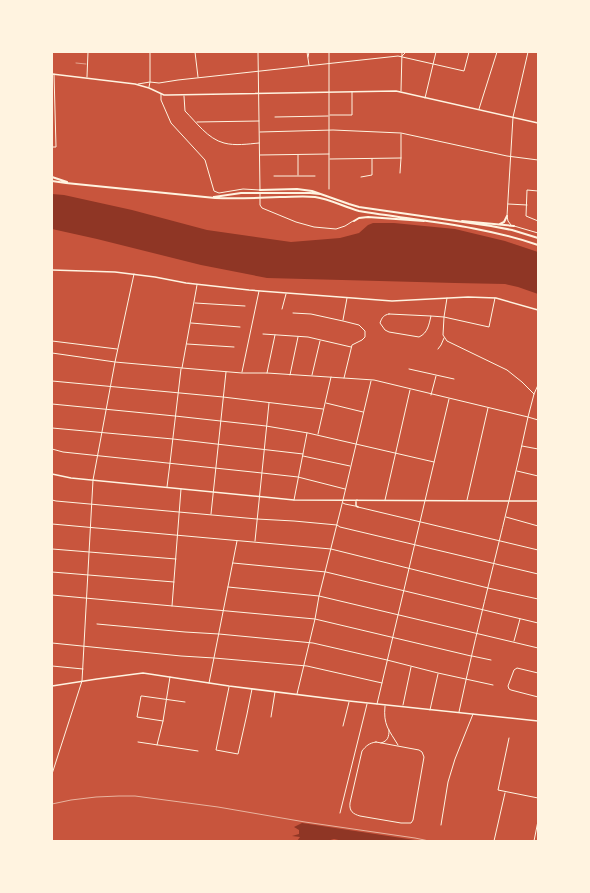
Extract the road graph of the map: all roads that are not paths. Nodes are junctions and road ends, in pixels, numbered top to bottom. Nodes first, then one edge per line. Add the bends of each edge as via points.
1 (88, 52) edge
2 (150, 52) edge
3 (195, 52) edge
4 (258, 52) edge
5 (308, 52) edge
6 (329, 52) edge
7 (402, 52) edge
8 (406, 52) edge
9 (436, 52) edge
10 (469, 52) edge
11 (497, 52) edge
12 (528, 52) edge
13 (402, 57) junction
14 (329, 63) junction
15 (76, 64) dead end
16 (87, 64) junction
17 (433, 64) junction
18 (308, 66) junction
19 (258, 71) junction
20 (53, 74) edge
21 (87, 78) junction
22 (198, 78) junction
23 (150, 82) junction
24 (138, 84) junction
25 (149, 88) junction
26 (329, 92) junction
27 (352, 92) junction
28 (401, 92) junction
29 (259, 93) junction
30 (162, 94) junction
31 (184, 95) junction
32 (425, 98) junction
33 (479, 110) junction
34 (329, 116) junction
35 (275, 117) dead end
36 (513, 117) junction
37 (259, 120) junction
38 (196, 122) junction
39 (538, 123) edge
40 (329, 130) junction
41 (259, 132) junction
42 (401, 133) junction
43 (259, 143) junction
44 (52, 147) edge
45 (329, 154) junction
46 (260, 155) junction
47 (298, 155) junction
48 (510, 157) junction
49 (372, 158) junction
50 (401, 158) junction
51 (329, 159) junction
52 (538, 160) edge
53 (400, 173) dead end
54 (274, 176) dead end
55 (298, 176) junction
56 (315, 176) dead end
57 (52, 177) edge
58 (361, 177) dead end
59 (52, 181) edge
60 (329, 189) dead end
61 (260, 190) junction
62 (538, 191) edge
63 (325, 196) junction
64 (508, 204) junction
65 (527, 205) junction
66 (507, 216) junction
67 (447, 220) junction
68 (538, 220) edge
69 (354, 221) joint
70 (443, 223) junction
71 (498, 224) junction
72 (514, 226) junction
73 (538, 233) edge
74 (538, 238) edge
75 (538, 245) edge
76 (52, 270) edge
77 (134, 274) junction
78 (198, 284) junction
79 (259, 291) junction
80 (287, 293) junction
81 (348, 297) junction
82 (447, 298) junction
83 (496, 298) junction
84 (194, 303) junction
85 (245, 306) dead end
86 (282, 309) dead end
87 (538, 310) edge
88 (293, 313) dead end
89 (431, 316) junction
90 (444, 317) junction
91 (343, 321) junction
92 (190, 323) junction
93 (240, 327) dead end
94 (263, 334) dead end
95 (275, 335) junction
96 (298, 337) junction
97 (444, 338) junction
98 (321, 340) junction
99 (52, 341) edge
100 (186, 344) junction
101 (234, 347) dead end
102 (351, 347) junction
103 (118, 349) junction
104 (438, 349) dead end
105 (52, 353) edge
106 (115, 362) junction
107 (181, 368) junction
108 (409, 369) dead end
109 (226, 371) junction
110 (242, 373) junction
111 (267, 373) junction
112 (290, 375) junction
113 (436, 375) junction
114 (312, 376) junction
115 (331, 378) junction
116 (344, 378) junction
117 (454, 379) dead end
118 (371, 380) junction
119 (52, 381) edge
120 (538, 385) edge
121 (111, 386) junction
122 (410, 389) junction
123 (178, 392) junction
124 (431, 394) junction
125 (534, 394) junction
126 (223, 397) junction
127 (449, 398) junction
128 (269, 403) junction
129 (325, 403) junction
130 (52, 404) edge
131 (488, 408) junction
132 (106, 409) junction
133 (324, 409) junction
134 (363, 412) junction
135 (176, 416) junction
136 (528, 417) junction
137 (538, 420) edge
138 (221, 421) junction
139 (266, 426) junction
140 (52, 428) edge
141 (102, 432) junction
142 (308, 432) junction
143 (318, 435) junction
144 (173, 439) junction
145 (218, 444) junction
146 (356, 444) junction
147 (522, 446) junction
148 (52, 449) edge
149 (538, 449) edge
150 (264, 450) junction
151 (395, 453) junction
152 (303, 455) junction
153 (98, 456) junction
154 (434, 462) junction
155 (170, 463) junction
156 (351, 466) junction
157 (216, 468) junction
158 (516, 471) junction
159 (262, 472) junction
160 (52, 476) edge
161 (538, 476) edge
162 (298, 477) junction
163 (93, 480) junction
164 (166, 487) junction
165 (181, 489) junction
166 (346, 489) junction
167 (213, 492) junction
168 (259, 497) junction
169 (52, 500) edge
170 (294, 500) junction
171 (343, 500) junction
172 (357, 500) junction
173 (384, 501) junction
174 (425, 501) junction
175 (466, 501) junction
176 (509, 501) junction
177 (538, 501) edge
178 (92, 504) junction
179 (358, 507) junction
180 (180, 512) junction
181 (211, 515) junction
182 (505, 517) junction
183 (257, 519) junction
184 (420, 522) junction
185 (52, 524) edge
186 (337, 525) junction
187 (538, 526) edge
188 (90, 528) junction
189 (178, 536) junction
190 (499, 540) junction
191 (237, 541) junction
192 (255, 541) junction
193 (415, 545) junction
194 (52, 549) edge
195 (331, 549) junction
196 (538, 550) edge
197 (89, 552) junction
198 (176, 559) junction
199 (233, 563) junction
200 (494, 564) junction
201 (409, 568) junction
202 (52, 572) edge
203 (326, 572) junction
204 (538, 574) edge
205 (88, 575) junction
206 (174, 582) junction
207 (228, 586) junction
208 (488, 588) junction
209 (404, 591) junction
210 (52, 595) edge
211 (319, 596) junction
212 (87, 598) junction
213 (538, 599) edge
214 (172, 606) junction
215 (224, 610) junction
216 (483, 610) junction
217 (398, 614) junction
218 (520, 618) junction
219 (315, 619) junction
220 (538, 623) edge
221 (98, 624) dead end
222 (477, 633) junction
223 (219, 634) junction
224 (392, 637) junction
225 (514, 641) junction
226 (309, 642) junction
227 (52, 643) edge
228 (84, 646) junction
229 (538, 648) edge
230 (472, 656) junction
231 (214, 658) junction
232 (388, 660) junction
233 (491, 660) dead end
234 (52, 666) edge
235 (304, 666) junction
236 (411, 667) junction
237 (83, 669) junction
238 (438, 673) junction
239 (538, 673) edge
240 (170, 677) junction
241 (466, 679) junction
242 (82, 681) junction
243 (209, 683) junction
244 (382, 683) junction
245 (493, 685) dead end
246 (52, 686) edge
247 (229, 686) junction
248 (252, 689) junction
249 (276, 692) junction
250 (297, 694) junction
251 (538, 697) edge
252 (166, 699) junction
253 (349, 701) junction
254 (185, 702) dead end
255 (367, 703) junction
256 (377, 704) junction
257 (385, 705) junction
258 (403, 707) junction
259 (430, 710) junction
260 (459, 712) junction
261 (473, 714) junction
262 (271, 717) dead end
263 (162, 721) junction
264 (538, 721) edge
265 (343, 726) dead end
266 (389, 730) junction
267 (510, 738) dead end
268 (138, 742) dead end
269 (381, 743) junction
270 (157, 745) junction
271 (398, 746) junction
272 (198, 751) dead end
273 (52, 774) edge
274 (505, 792) junction
275 (538, 798) edge
276 (340, 813) dead end
277 (538, 820) edge
278 (441, 825) dead end
279 (494, 841) edge
280 (534, 841) edge

1 - 16 street
2 - 23 street
3 - 22 street
4 - 19 street
5 - 18 street
6 - 14 street
7 - 13 street
8 - 13 street
9 - 17 street
10 - 17 street via 464,71
11 - 33 street
12 - 36 street
13 - 14 street
13 - 17 street
13 - 28 street
14 - 18 street
14 - 26 street
15 - 16 lane
16 - 21 street
17 - 32 street
18 - 19 street
19 - 22 street
19 - 29 street
20 - 21 main road
20 - 44 street via 56,147
21 - 24 main road
22 - 23 street
23 - 24 street
23 - 25 street
24 - 25 main road
25 - 30 main road
26 - 27 main road
26 - 29 main road
26 - 34 street
27 - 28 main road
27 - 34 street via 352,115
28 - 32 main road
29 - 31 main road
29 - 37 street
30 - 31 main road
30 - 61 street via 161,100 171,123 205,159 215,192
31 - 38 street via 185,111
32 - 33 main road
33 - 36 main road
34 - 35 street
34 - 40 street
36 - 39 main road
36 - 48 street
37 - 38 street
37 - 41 street
38 - 43 street via 208,135 223,143
40 - 41 street
40 - 42 street
40 - 45 street
41 - 43 street
42 - 48 street
42 - 50 street
43 - 46 street
45 - 47 street
45 - 51 street
46 - 47 street
46 - 61 street
47 - 55 street
48 - 52 street
48 - 64 street
49 - 50 street
49 - 51 street
49 - 58 street via 372,175
50 - 53 street
51 - 60 street
54 - 55 street
55 - 56 street
57 - 63 highway via 77,184 205,197 256,193 310,193
59 - 70 highway via 210,198 316,197 359,211
61 - 63 highway via 297,189
61 - 69 street via 261,208 296,222 336,229
62 - 65 street via 528,190
63 - 67 highway via 359,207
64 - 65 street
64 - 66 street
65 - 68 street via 526,216
66 - 71 highway via 504,222
66 - 72 street via 508,223
67 - 71 highway
67 - 74 highway via 498,227
69 - 70 highway via 368,217
70 - 75 highway via 497,232
71 - 72 highway
72 - 73 street
76 - 77 main road
77 - 78 main road
77 - 103 street
78 - 79 main road
78 - 84 street
79 - 80 main road
79 - 110 street
80 - 81 main road
80 - 86 street
81 - 82 main road via 392,301
81 - 91 street
82 - 83 main road
82 - 90 street
83 - 87 main road
83 - 90 street via 489,326
84 - 85 street
84 - 92 street
88 - 91 street
89 - 89 street via 389,314 384,316 380,323 389,332 420,336 427,331
89 - 90 street
90 - 97 street
91 - 102 street via 359,326 365,331 364,339
92 - 93 street
92 - 100 street
94 - 95 street
95 - 96 street
95 - 111 street
96 - 98 street
96 - 112 street
97 - 104 street
97 - 125 street via 507,370
98 - 102 street
98 - 114 street
99 - 103 street
100 - 101 street
100 - 107 street
102 - 116 street
103 - 106 street
105 - 106 street
106 - 107 street
106 - 121 street
107 - 109 street
107 - 123 street
108 - 113 street
109 - 110 street
109 - 126 street
110 - 111 street
111 - 112 street
112 - 114 street
113 - 117 street
113 - 124 street
114 - 115 street
115 - 116 street
115 - 129 street
116 - 118 street
118 - 122 street
118 - 134 street
119 - 121 street
120 - 125 street
121 - 123 street
121 - 132 street
122 - 124 street
122 - 151 street
123 - 126 street
123 - 135 street
124 - 127 street
125 - 136 street
126 - 128 street
126 - 138 street
127 - 131 street
127 - 154 street
128 - 133 street
128 - 139 street
129 - 133 street
129 - 134 street
130 - 132 street
131 - 136 street
131 - 175 street
132 - 135 street
132 - 141 street
133 - 143 street
134 - 146 street
135 - 138 street
135 - 144 street
136 - 137 street
136 - 147 street
138 - 139 street
138 - 145 street
139 - 142 street
139 - 150 street
140 - 141 street
141 - 144 street
141 - 153 street
142 - 143 street
142 - 152 street
143 - 146 street
144 - 145 street
144 - 155 street
145 - 150 street
145 - 157 street
146 - 151 street
146 - 156 street
147 - 149 street
147 - 158 street
148 - 153 street
150 - 152 street
150 - 159 street
151 - 154 street
151 - 173 street
152 - 156 street
152 - 162 street
153 - 155 street
153 - 163 street
154 - 174 street
155 - 157 street
155 - 164 street
156 - 166 street
157 - 159 street
157 - 167 street
158 - 161 street
158 - 176 street
159 - 162 street
159 - 168 street
160 - 163 main road
162 - 166 street
162 - 170 street
163 - 164 main road
163 - 178 street
164 - 165 main road
165 - 167 main road
165 - 180 street
166 - 171 street
167 - 168 main road
167 - 181 street
168 - 170 main road
168 - 183 street
169 - 178 street
170 - 171 main road
171 - 172 main road
171 - 179 street via 345,504
171 - 186 street
172 - 173 main road
172 - 179 main road via 355,505
173 - 174 main road
174 - 175 main road
174 - 184 street
175 - 176 main road
176 - 177 main road
176 - 182 street
178 - 180 street
178 - 188 street
179 - 184 street
180 - 181 street
180 - 189 street
181 - 183 street
182 - 187 street
182 - 190 street
183 - 186 street
183 - 192 street
184 - 190 street
184 - 193 street
185 - 188 street
186 - 193 street
186 - 195 street
188 - 189 street
188 - 197 street
189 - 191 street
189 - 198 street
190 - 196 street
190 - 200 street
191 - 192 street
191 - 199 street
192 - 195 street
193 - 200 street
193 - 201 street
194 - 197 street
195 - 201 street
195 - 203 street
197 - 198 street
197 - 205 street
198 - 206 street
199 - 203 street
199 - 207 street
200 - 204 street
200 - 208 street
201 - 208 street
201 - 209 street
202 - 205 street
203 - 209 street
203 - 211 street
205 - 206 street
205 - 212 street
206 - 214 street
207 - 211 street
207 - 215 street
208 - 213 street
208 - 216 street
209 - 216 street
209 - 217 street
210 - 212 street
211 - 217 street
211 - 219 street
212 - 214 street
212 - 228 street
214 - 215 street
215 - 219 street
215 - 223 street
216 - 218 street
216 - 222 street
217 - 222 street
217 - 224 street
218 - 220 street
218 - 225 street
219 - 224 street
219 - 226 street
221 - 223 street
222 - 225 street
222 - 230 street
223 - 226 street
223 - 231 street
224 - 230 street
224 - 232 street
225 - 229 street
226 - 232 street
226 - 235 street
227 - 228 street
228 - 231 street
228 - 237 street
230 - 233 street
230 - 241 street
231 - 235 street
231 - 243 street
232 - 236 street
232 - 244 street
234 - 237 street
235 - 244 street
235 - 250 street
236 - 238 street
236 - 258 street
237 - 242 street
238 - 241 street
238 - 259 street
239 - 251 street via 518,667 508,684 511,690
240 - 242 main road via 140,674
240 - 243 main road
240 - 252 street
241 - 245 street
241 - 260 street
242 - 246 main road
242 - 273 street
243 - 247 main road
244 - 256 street
247 - 248 main road
247 - 248 street via 216,750 238,754
248 - 249 main road
249 - 250 main road
249 - 262 street
250 - 253 main road
252 - 254 street
252 - 263 street
252 - 263 street via 141,696 137,717
253 - 255 main road
253 - 265 street
255 - 256 main road
255 - 276 street
256 - 257 main road
257 - 258 main road
257 - 266 street via 384,715
258 - 259 main road
259 - 260 main road
260 - 261 main road
261 - 264 main road
261 - 278 street via 448,782
263 - 270 street
266 - 269 street via 388,738
266 - 271 street
267 - 274 street via 498,790
268 - 270 street
269 - 271 street
269 - 271 street via 370,743 362,751 350,803 351,811 355,815 411,823 424,757 419,750
270 - 272 street
274 - 275 street
274 - 279 street
277 - 280 street

